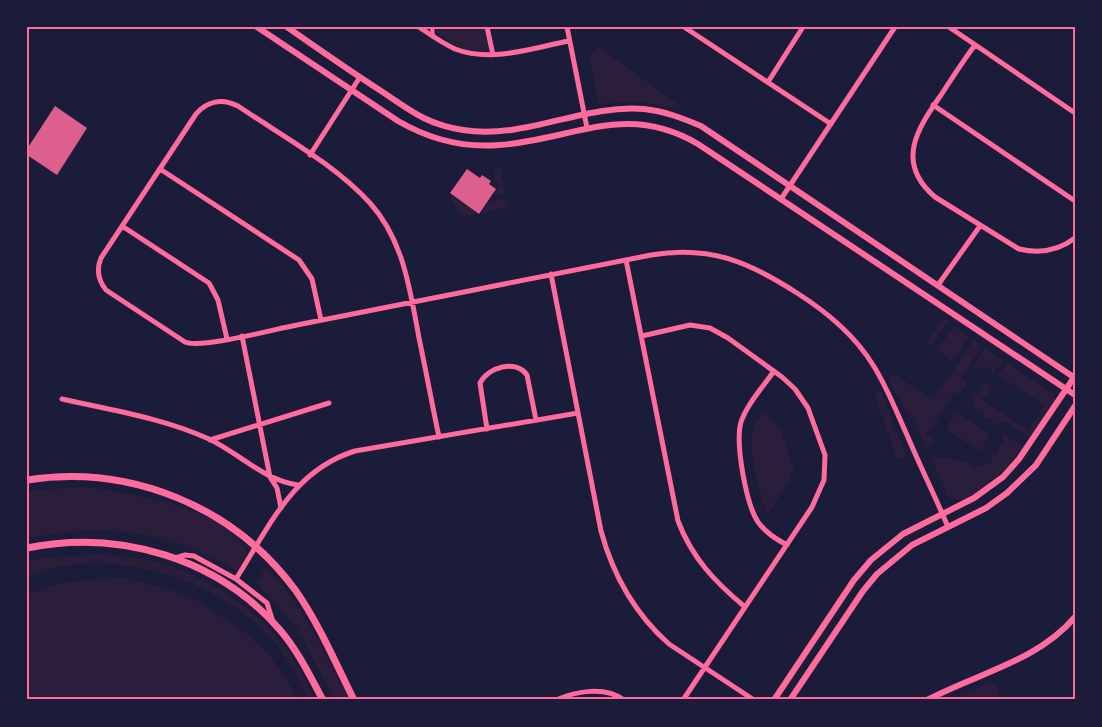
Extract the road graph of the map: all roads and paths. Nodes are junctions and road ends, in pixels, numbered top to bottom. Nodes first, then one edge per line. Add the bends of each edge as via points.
1 (257, 27) edge
2 (287, 27) edge
3 (419, 27) edge
4 (432, 27) edge
5 (487, 27) edge
6 (567, 27) edge
7 (684, 27) edge
8 (803, 27) edge
9 (895, 27) edge
10 (949, 27) edge
11 (433, 37) junction
12 (569, 40) junction
13 (975, 45) junction
14 (493, 55) junction
15 (360, 77) junction
16 (768, 82) junction
17 (351, 90) junction
18 (933, 105) junction
19 (1075, 113) edge
20 (584, 114) junction
21 (831, 124) junction
22 (586, 128) junction
23 (310, 155) junction
24 (160, 169) junction
25 (790, 186) junction
26 (781, 199) junction
27 (1075, 201) edge
28 (122, 226) junction
29 (980, 226) junction
30 (1075, 238) edge
31 (626, 260) junction
32 (551, 274) junction
33 (938, 285) junction
34 (412, 302) junction
35 (321, 320) junction
36 (242, 336) junction
37 (642, 336) junction
38 (227, 339) junction
39 (774, 371) junction
40 (1075, 377) edge
41 (1066, 389) junction
42 (1075, 395) edge
43 (62, 399) dead end
44 (329, 403) dead end
45 (1075, 405) edge
46 (578, 413) junction
47 (536, 420) junction
48 (259, 424) junction
49 (487, 429) junction
50 (439, 437) junction
51 (210, 440) junction
52 (270, 477) junction
53 (27, 480) edge
54 (298, 485) junction
55 (281, 508) junction
56 (942, 514) junction
57 (948, 527) junction
58 (787, 545) junction
59 (256, 547) junction
60 (27, 548) edge
61 (175, 558) junction
62 (236, 579) junction
63 (745, 607) junction
64 (1075, 617) edge
65 (273, 622) junction
66 (705, 668) junction
67 (323, 700) edge
68 (354, 700) edge
69 (556, 700) edge
70 (624, 700) edge
71 (683, 700) edge
72 (753, 700) edge
73 (774, 700) edge
74 (790, 700) edge
75 (927, 700) edge

1 - 17 street
2 - 15 street
3 - 11 street
4 - 11 street
5 - 14 street
6 - 12 street
7 - 16 street
8 - 16 street
9 - 21 street
10 - 13 street
11 - 14 street via 465,52
12 - 14 street
12 - 20 street
13 - 18 street
13 - 19 street
15 - 17 street
15 - 20 street via 414,114 465,130 517,130
16 - 21 street
17 - 22 street via 408,127 457,143 500,145
17 - 23 street
18 - 27 street
18 - 29 street via 913,144 917,175 935,197
20 - 22 street
20 - 25 street via 631,109 681,118 711,132
21 - 25 street
22 - 26 street via 632,123 670,130 699,144
23 - 24 street via 238,106 218,102 199,110
23 - 34 street via 345,180 377,213 400,252
24 - 28 street
24 - 35 street via 299,260 312,279
25 - 26 street
25 - 33 street
26 - 41 street
28 - 38 street via 209,284 218,300
28 - 38 street via 98,267 99,277 110,294 185,342 198,345
29 - 30 street via 1027,251 1051,250
29 - 33 street
31 - 32 street
31 - 37 street
31 - 56 street via 676,252 723,256 769,275 828,314 856,342 879,374
32 - 34 street
32 - 46 street
33 - 40 street
34 - 35 street
34 - 50 street
35 - 36 street
36 - 38 street
36 - 48 street
37 - 39 street via 690,325 703,326 728,338
37 - 63 street via 680,527 702,567
39 - 58 street via 745,414 739,445 753,512 766,531
39 - 58 street via 805,401 825,455 821,490
40 - 41 street
41 - 42 street
41 - 56 street via 1011,468 984,491
43 - 51 street via 154,420
44 - 48 street
45 - 57 street via 1036,465 1017,484 986,508
46 - 47 street
46 - 66 street via 601,531 621,583 658,634
47 - 49 street
47 - 49 street via 527,375 513,366 487,373 480,383
48 - 51 street
48 - 52 street
49 - 50 street
50 - 54 street via 345,454 318,468
51 - 52 street
52 - 54 street
52 - 55 street
53 - 59 main road via 95,477 150,487 200,508
54 - 55 street
55 - 59 street
56 - 57 street
56 - 73 street via 897,538 862,570
57 - 74 street via 903,551 877,574
58 - 63 street
59 - 62 street
59 - 68 main road via 285,577 306,607
60 - 61 main road via 99,542 134,546
61 - 62 street via 194,556
61 - 65 main road via 230,586
62 - 65 street via 267,603
63 - 66 street
64 - 75 street via 1056,636 1031,652
65 - 67 main road via 302,660
66 - 71 street
66 - 72 street
69 - 70 street via 593,692

